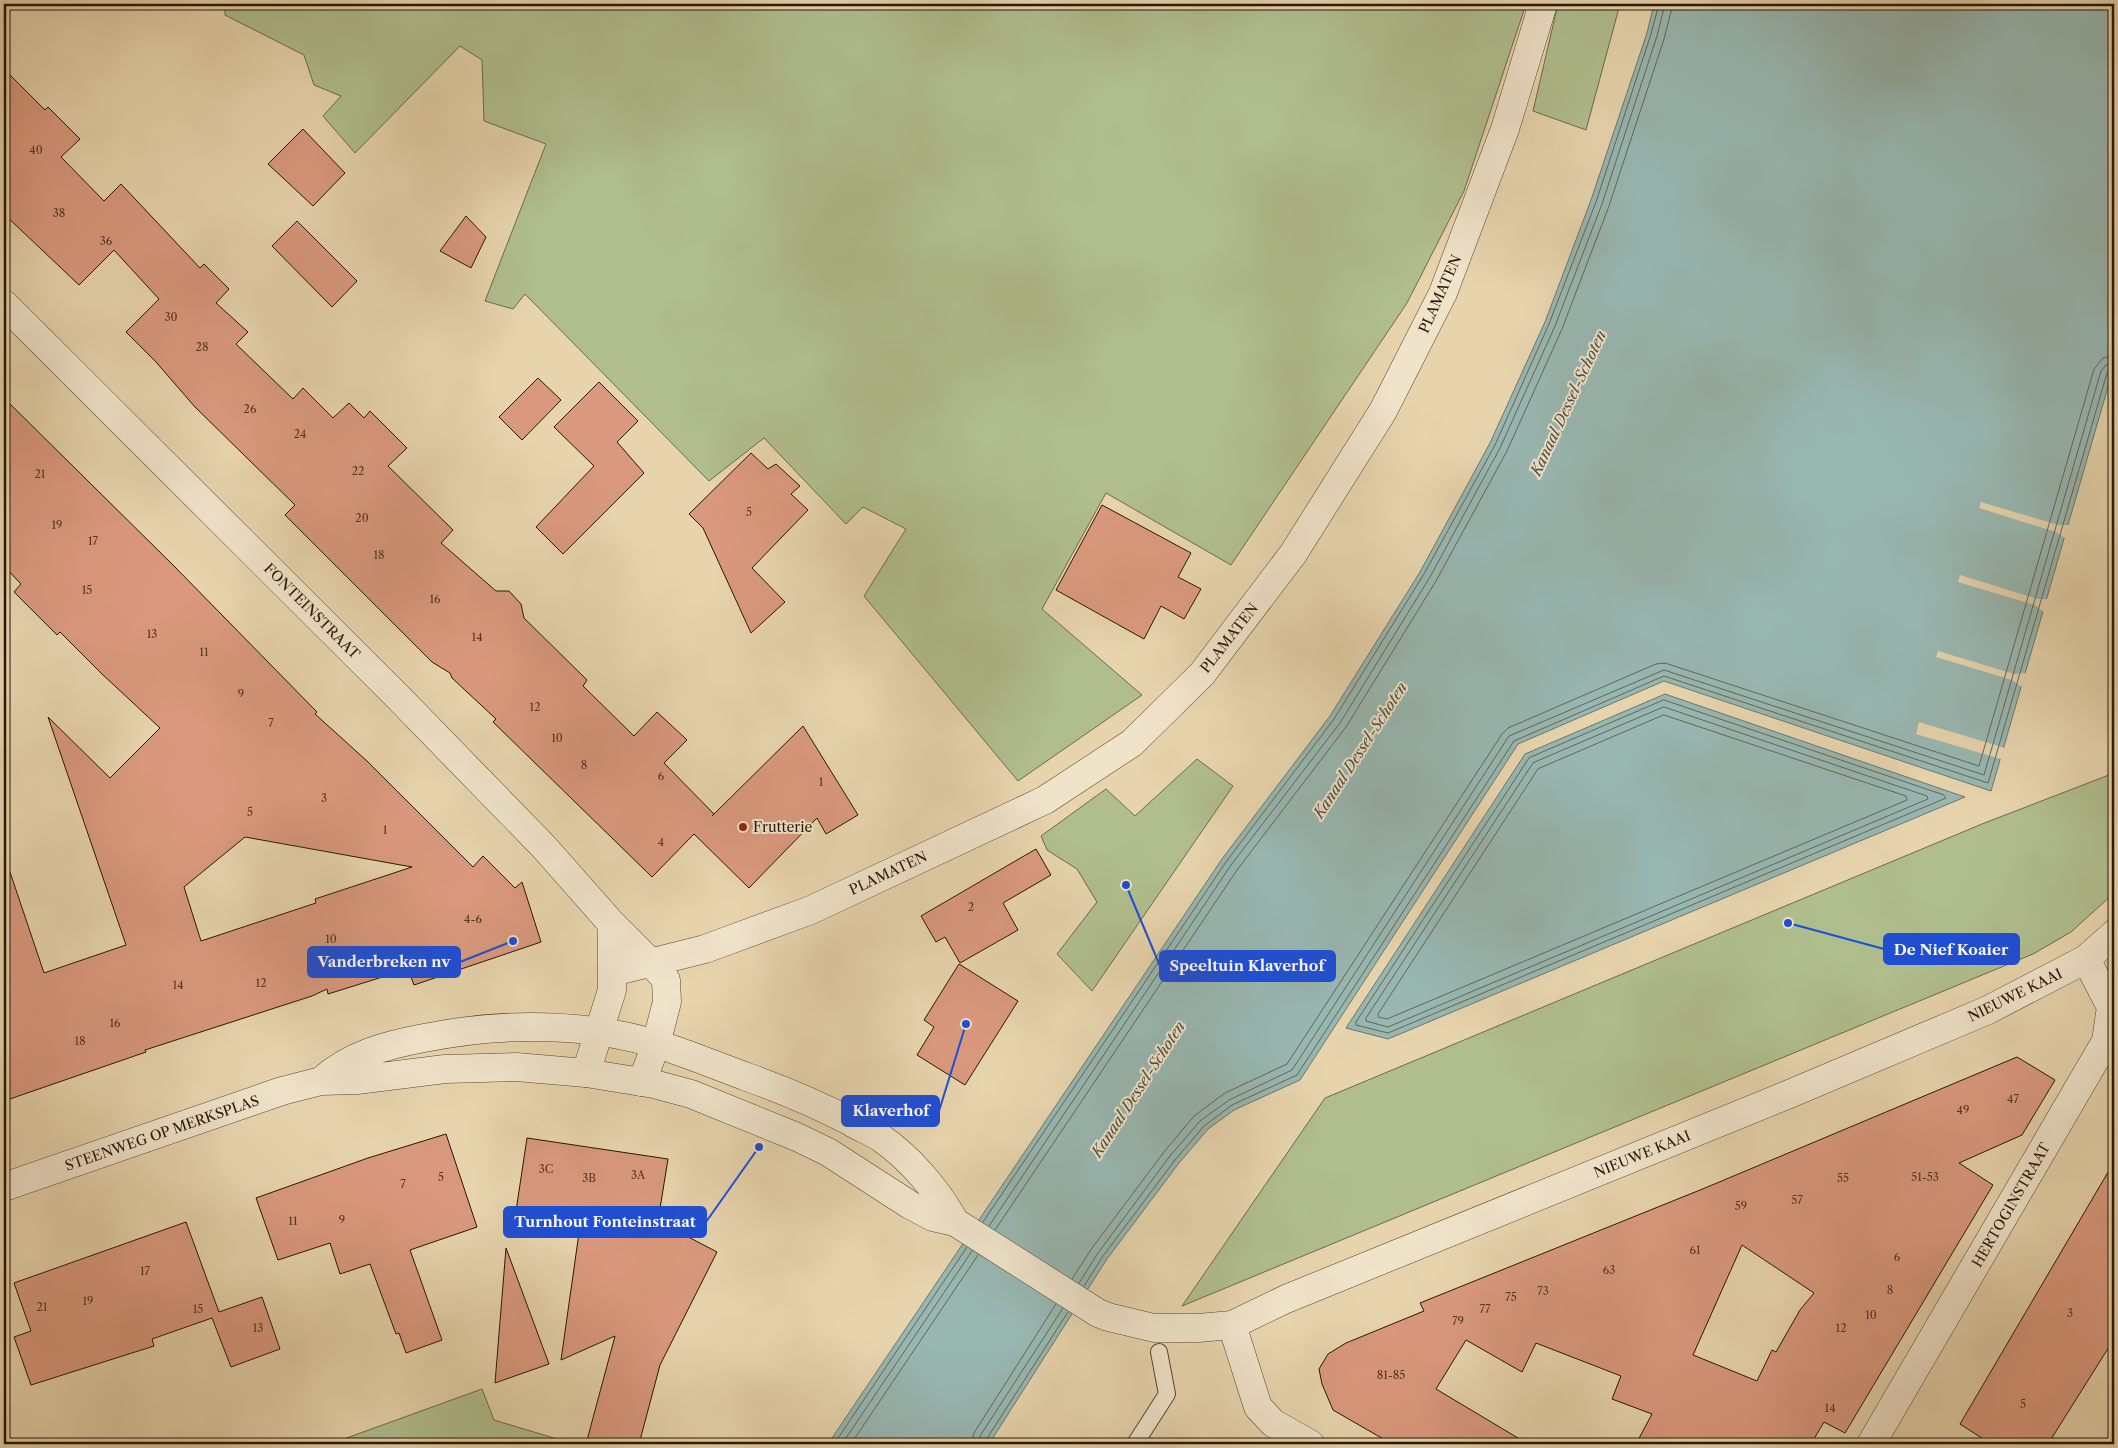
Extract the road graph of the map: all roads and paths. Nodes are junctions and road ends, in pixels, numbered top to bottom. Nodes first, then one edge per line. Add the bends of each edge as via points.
1 (1542, 4) edge
2 (4, 304) edge
3 (612, 924) junction
4 (2114, 934) edge
5 (2086, 959) junction
6 (650, 962) junction
7 (613, 972) junction
8 (599, 1031) junction
9 (656, 1044) junction
10 (586, 1073) junction
11 (321, 1081) junction
12 (642, 1082) junction
13 (4, 1187) edge
14 (961, 1226) junction
15 (1084, 1305) joint
16 (1232, 1326) junction
17 (1157, 1340) junction
18 (1877, 1442) edge
19 (1135, 1444) edge
20 (1310, 1444) edge

1 - 6 street, PLAMATEN via 1506,129 1443,293 1383,412 1293,554 1202,674 1132,743 1045,800 811,910 705,949
2 - 3 street, FONTEINSTRAAT via 403,702 544,846
3 - 6 street, FONTEINSTRAAT
3 - 7 street
4 - 5 street, NIEUWE KAAI
5 - 16 street, NIEUWE KAAI via 1988,1010 1787,1096 1286,1299
5 - 18 street, HERTOGINSTRAAT via 2111,1007 2106,1041
6 - 7 street, PLAMATEN
6 - 9 street, FONTEINSTRAAT via 666,980 667,1002
7 - 8 street via 612,990
8 - 9 street, STEENWEG OP MERKSPLAS
8 - 10 street
8 - 11 street, STEENWEG OP MERKSPLAS via 563,1027 499,1027 447,1033 401,1042 358,1056
9 - 12 street, FONTEINSTRAAT
9 - 14 street, STEENWEG OP MERKSPLAS via 780,1089 881,1138 938,1195
10 - 11 street, STEENWEG OP MERKSPLAS via 535,1068 445,1069
10 - 12 street, STEENWEG OP MERKSPLAS
11 - 13 street, STEENWEG OP MERKSPLAS
12 - 14 street, STEENWEG OP MERKSPLAS via 691,1094 764,1123 828,1152 910,1205
14 - 15 street, STEENWEG OP MERKSPLAS
15 - 17 street, NIEUWE KAAI
16 - 17 street, NIEUWE KAAI via 1198,1328
16 - 20 street via 1258,1407 1273,1423
17 - 19 lane via 1167,1394

